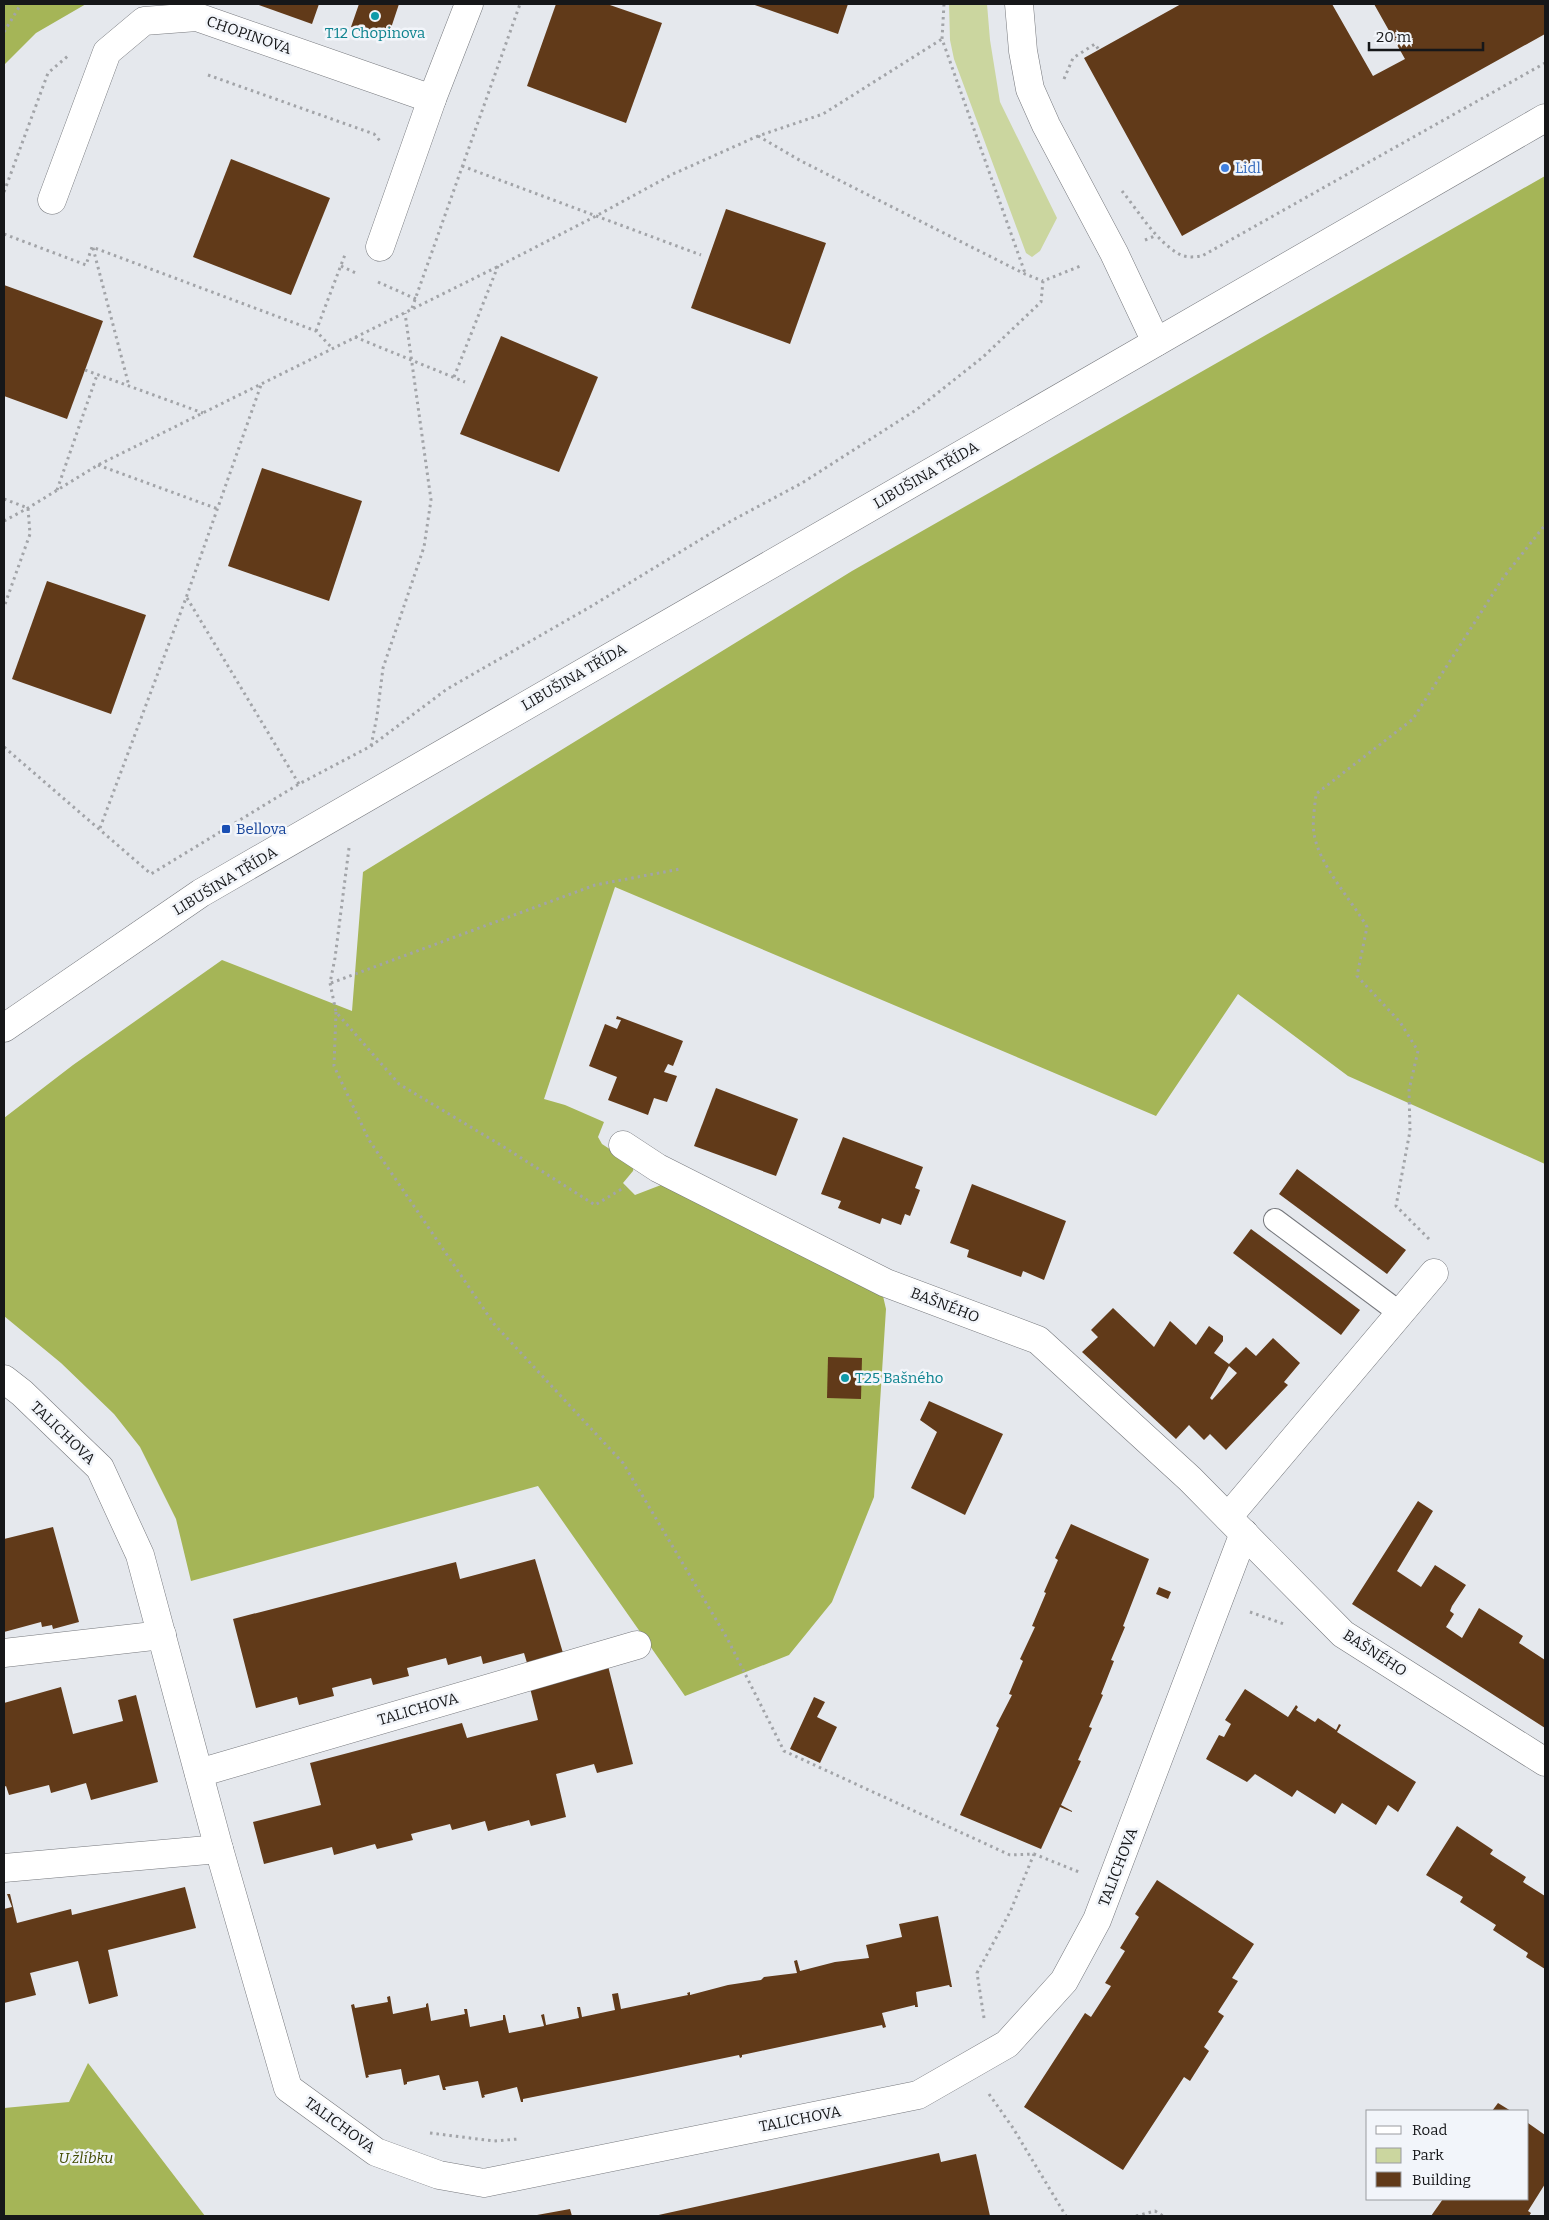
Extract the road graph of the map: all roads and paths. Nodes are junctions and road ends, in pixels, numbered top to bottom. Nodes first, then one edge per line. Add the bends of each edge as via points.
1 (21, 4) edge
2 (470, 4) edge
3 (520, 4) edge
4 (944, 4) edge
5 (1019, 4) edge
6 (4, 32) edge
7 (942, 38) junction
8 (1099, 50) dead end
9 (1545, 63) edge
10 (208, 75) dead end
11 (1064, 85) dead end
12 (432, 99) junction
13 (1545, 118) edge
14 (758, 136) junction
15 (385, 146) dead end
16 (462, 166) junction
17 (1116, 183) dead end
18 (52, 200) dead end
19 (596, 216) junction
20 (4, 234) edge
21 (1157, 235) junction
22 (92, 247) junction
23 (347, 247) dead end
24 (380, 248) dead end
25 (1114, 253) junction
26 (701, 254) dead end
27 (499, 266) junction
28 (1025, 274) junction
29 (1043, 281) junction
30 (412, 309) junction
31 (405, 313) junction
32 (316, 331) junction
33 (355, 337) junction
34 (1156, 342) junction
35 (332, 348) junction
36 (411, 360) junction
37 (85, 370) dead end
38 (97, 375) junction
39 (454, 377) junction
40 (464, 382) dead end
41 (261, 385) junction
42 (129, 386) junction
43 (204, 413) junction
44 (98, 465) junction
45 (56, 491) junction
46 (4, 499) edge
47 (28, 508) junction
48 (218, 509) junction
49 (4, 520) edge
50 (1545, 525) edge
51 (186, 598) junction
52 (4, 607) edge
53 (371, 746) junction
54 (4, 747) edge
55 (299, 784) junction
56 (355, 805) junction
57 (100, 828) junction
58 (680, 870) dead end
59 (330, 983) junction
60 (336, 1012) junction
61 (4, 1028) edge
62 (623, 1145) dead end
63 (658, 1168) junction
64 (1275, 1220) dead end
65 (1434, 1272) joint
66 (1400, 1313) junction
67 (4, 1379) edge
68 (1236, 1525) junction
69 (1218, 1601) junction
70 (1290, 1626) dead end
71 (162, 1635) junction
72 (638, 1645) dead end
73 (4, 1653) edge
74 (1545, 1762) edge
75 (199, 1773) junction
76 (219, 1849) junction
77 (1034, 1854) junction
78 (4, 1868) edge
79 (1084, 1874) dead end
80 (977, 2023) dead end
81 (970, 2067) junction
82 (427, 2133) dead end
83 (521, 2139) dead end
84 (1066, 2216) edge
85 (1136, 2216) edge
86 (1163, 2216) edge

1 - 6 path
2 - 12 street
3 - 16 path
4 - 7 path
5 - 25 street via 1022,51 1030,89
7 - 14 path via 823,114
7 - 28 path
8 - 11 path via 1095,44 1072,58
9 - 21 path via 1211,252 1192,258 1180,255
10 - 15 path via 374,134
12 - 18 street, CHOPINOVA via 197,17 144,21 107,52
12 - 24 street
13 - 34 street, LIBUŠINA TŘÍDA
14 - 19 path via 673,174
14 - 28 path via 801,162
16 - 19 path
16 - 30 path
17 - 21 path
19 - 26 path
19 - 27 path
20 - 22 path via 86,266
21 - 25 path
22 - 32 path
22 - 42 path
23 - 32 path
25 - 29 path
25 - 34 street
27 - 30 path
27 - 39 path
28 - 29 path
29 - 53 path via 1041,302 983,357 916,410 802,483 447,689
30 - 31 path
31 - 33 path
31 - 36 path
32 - 35 path
33 - 35 path
33 - 36 path
34 - 56 street, LIBUŠINA TŘÍDA
35 - 41 path
36 - 39 path
36 - 53 path via 431,500 424,547 383,668
37 - 38 path
38 - 42 path
38 - 45 path
39 - 40 path
41 - 43 path
41 - 48 path
42 - 43 path
43 - 44 path
44 - 45 path
44 - 48 path
45 - 47 path
46 - 47 path
47 - 49 path
47 - 52 path via 30,534
48 - 51 path
50 - 65 path via 1503,578 1413,719 1316,794 1314,833 1327,869 1366,927 1357,976 1400,1022 1418,1052 1408,1090 1410,1131 1396,1206 1438,1247
51 - 55 path
51 - 57 path
53 - 55 path
54 - 57 path
55 - 57 path via 151,874
56 - 59 path
56 - 61 street, LIBUŠINA TŘÍDA via 200,893
58 - 59 path via 595,884
59 - 60 path
60 - 63 path via 399,1084 595,1205
60 - 77 path via 334,1066 369,1140 494,1324 623,1463 727,1638 784,1751 1010,1855
62 - 63 street, BAŠNÉHO
63 - 68 street, BAŠNÉHO via 886,1283 1038,1340
64 - 66 lane
65 - 66 street
66 - 68 street
67 - 71 street, TALICHOVA via 100,1468 140,1555
68 - 69 street, TALICHOVA
68 - 74 street, BAŠNÉHO via 1343,1634
69 - 70 path
69 - 81 street, TALICHOVA via 1088,1937 1064,1981 1052,1995 1007,2044
71 - 73 street
71 - 75 street, TALICHOVA
72 - 75 street, TALICHOVA
75 - 76 street, TALICHOVA
76 - 78 street
76 - 81 street, TALICHOVA via 288,2088 376,2152 439,2174 484,2183 918,2096
77 - 79 path
77 - 80 path via 1010,1912 977,1973 986,2017
81 - 84 path via 1013,2128
82 - 83 path via 494,2141
85 - 86 path via 1154,2211

